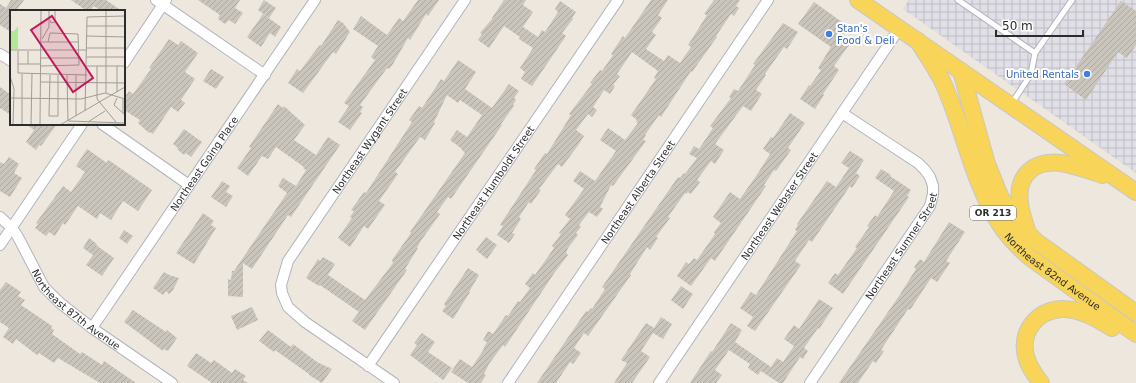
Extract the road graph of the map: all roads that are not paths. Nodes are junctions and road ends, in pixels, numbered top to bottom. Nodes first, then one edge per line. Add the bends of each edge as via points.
1 (315, 0) edge
2 (465, 0) edge
3 (618, 0) edge
4 (768, 0) edge
5 (858, 0) edge
6 (958, 0) edge
7 (1072, 0) edge
8 (162, 2) edge
9 (899, 28) junction
10 (918, 42) junction
11 (1035, 53) junction
12 (0, 54) edge
13 (10, 61) edge
14 (125, 61) edge
15 (960, 71) junction
16 (265, 75) junction
17 (1010, 106) junction
18 (842, 113) junction
19 (81, 125) edge
20 (103, 125) edge
21 (1118, 180) junction
22 (189, 185) junction
23 (1136, 192) edge
24 (0, 217) edge
25 (12, 228) junction
26 (1029, 236) junction
27 (0, 245) edge
28 (1136, 313) edge
29 (92, 328) junction
30 (1136, 334) edge
31 (1136, 344) edge
32 (368, 366) junction
33 (172, 383) edge
34 (394, 383) edge
35 (508, 383) edge
36 (659, 383) edge
37 (810, 383) edge
38 (1041, 383) edge

1 - 16 street, Northeast Going Place
2 - 32 street, Northeast Wygant Street via 288,261 281,285 288,307
3 - 32 street, Northeast Humboldt Street
4 - 35 street, Northeast Alberta Street
5 - 9 main road, Northeast 82nd Avenue / OR 213
6 - 11 lane
7 - 11 lane
8 - 14 street
8 - 16 street
9 - 10 main road, Northeast 82nd Avenue / OR 213
9 - 18 street, Northeast Webster Street
10 - 15 main road, Northeast 82nd Avenue / OR 213
10 - 30 main road, Northeast 82nd Avenue / OR 213 via 945,86 976,176 1003,229 1032,259
11 - 17 lane via 1031,74
12 - 13 street
15 - 17 main road, Northeast 82nd Avenue
15 - 26 main road, Northeast 82nd Avenue / OR 213 via 1000,196
16 - 22 street, Northeast Going Place
17 - 21 main road, Northeast 82nd Avenue
18 - 36 street, Northeast Webster Street
18 - 37 street, Northeast Sumner Street via 918,163 930,177 933,194 930,206 923,217
19 - 25 street
20 - 22 street
21 - 23 main road, Northeast 82nd Avenue
21 - 26 main road via 1060,163 1047,162 1032,168 1023,179 1019,196
22 - 29 street, Northeast Going Place
24 - 25 street, Northeast 87th Avenue
25 - 27 street
25 - 29 street, Northeast 87th Avenue via 44,287
26 - 28 main road, Northeast 82nd Avenue / OR 213
29 - 33 street, Northeast 87th Avenue
31 - 38 main road via 1095,318 1080,312 1061,309 1042,314 1029,328 1025,337 1026,356 1030,368
32 - 34 street

